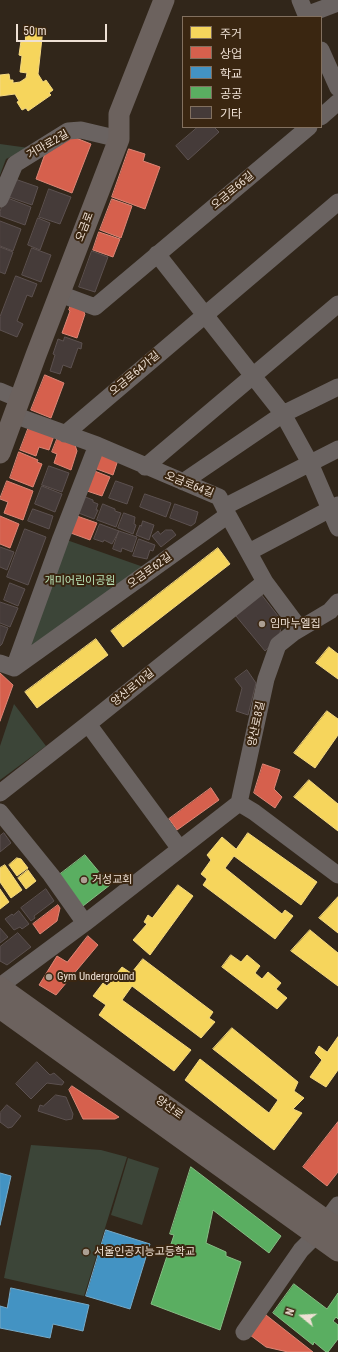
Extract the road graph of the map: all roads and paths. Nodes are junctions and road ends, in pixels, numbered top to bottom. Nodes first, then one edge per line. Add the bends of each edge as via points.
1 (164, 0) edge
2 (338, 3) edge
3 (305, 11) edge
4 (322, 52) edge
5 (338, 88) edge
6 (338, 102) edge
7 (322, 116) edge
8 (308, 128) edge
9 (118, 139) junction
10 (0, 199) edge
11 (338, 202) edge
12 (157, 254) junction
13 (60, 294) junction
14 (338, 304) edge
15 (206, 315) junction
16 (253, 376) junction
17 (338, 387) edge
18 (0, 391) edge
19 (16, 407) junction
20 (283, 414) junction
21 (65, 434) junction
22 (97, 445) junction
23 (338, 449) edge
24 (0, 453) edge
25 (310, 463) junction
26 (145, 467) junction
27 (183, 482) junction
28 (334, 507) edge
29 (226, 511) junction
30 (338, 528) edge
31 (249, 552) junction
32 (265, 582) junction
33 (338, 602) edge
34 (300, 629) junction
35 (7, 666) edge
36 (88, 724) junction
37 (0, 793) edge
38 (239, 803) junction
39 (0, 812) edge
40 (180, 849) junction
41 (338, 875) edge
42 (85, 923) junction
43 (0, 987) edge
44 (0, 1008) edge
45 (329, 1222) edge
46 (338, 1251) edge
47 (244, 1332) dead end

1 - 9 main road, 오금로 via 119,114
2 - 3 street
4 - 5 street
6 - 7 street
8 - 12 street, 오금로66길
9 - 10 street, 거마로2길 via 81,130 68,131 15,164
9 - 13 main road, 오금로
11 - 15 street, 오금로64가길
12 - 13 street, 오금로66길 via 95,307
12 - 15 street
13 - 19 main road, 오금로
14 - 16 street
15 - 16 street
15 - 21 street, 오금로64가길
16 - 20 street
16 - 26 street
17 - 20 street
18 - 19 street, 오금로64길
19 - 21 street, 오금로64길
19 - 24 main road, 오금로
20 - 25 street
20 - 27 street
21 - 22 street, 오금로64길
22 - 26 street, 오금로64길
22 - 35 street, 오금로62길
23 - 25 street, 오금로62길
25 - 28 street
25 - 29 street, 오금로62길
26 - 27 street, 오금로64길
27 - 29 street, 오금로64길 via 219,497
28 - 30 street
28 - 31 street
29 - 31 street, 오금로64길
29 - 35 street, 오금로62길
31 - 32 street, 오금로64길
32 - 34 street, 오금로64길
32 - 36 street, 양산로10길
33 - 34 street, 양산로8길 via 330,611
34 - 38 street, 양산로8길 via 278,645 266,679
36 - 37 street, 양산로10길
36 - 40 street
38 - 40 street
38 - 41 street
39 - 42 street via 51,875
40 - 42 street
42 - 43 street
43 - 45 main road, 양산로
44 - 45 main road, 양산로
45 - 46 main road, 양산로
45 - 47 street via 301,1250

